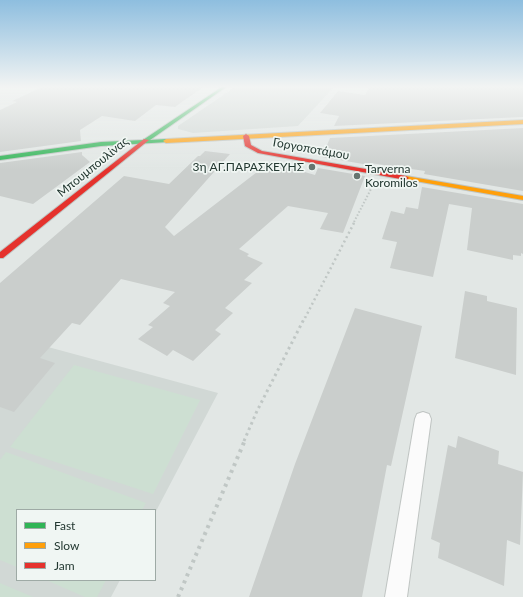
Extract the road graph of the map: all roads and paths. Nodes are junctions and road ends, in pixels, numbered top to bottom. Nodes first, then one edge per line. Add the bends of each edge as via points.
1 (183, 115) edge
2 (523, 122) edge
3 (246, 136) junction
4 (144, 142) junction
5 (0, 158) edge
6 (379, 173) junction
7 (523, 198) edge
8 (0, 256) edge
9 (423, 420) dead end
10 (178, 597) edge
11 (396, 597) edge

1 - 4 street, Μπουμπουλίνας
2 - 3 street
3 - 4 street
3 - 6 street, Γοργοποτάμου via 248,146 260,152
4 - 5 street via 83,145
4 - 8 street, Μπουμπουλίνας
6 - 7 street, Γοργοποτάμου
6 - 10 path via 257,411
9 - 11 lane

